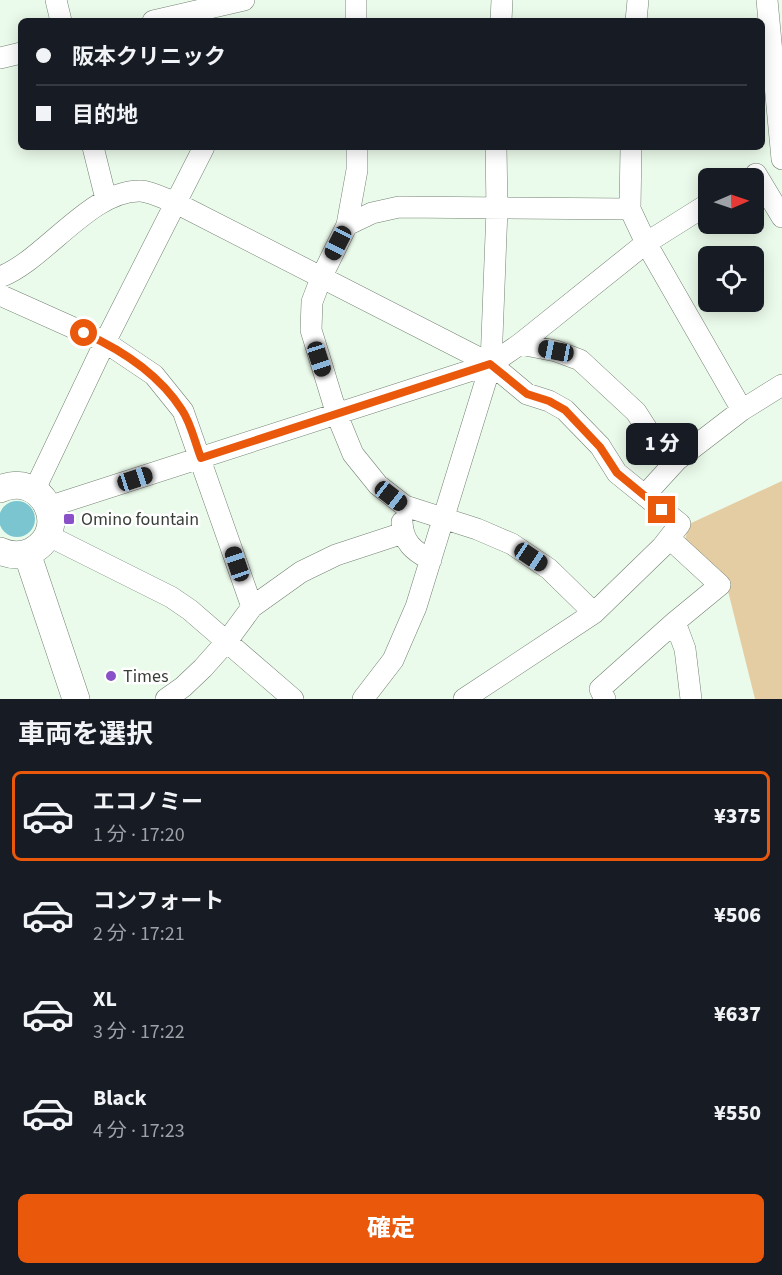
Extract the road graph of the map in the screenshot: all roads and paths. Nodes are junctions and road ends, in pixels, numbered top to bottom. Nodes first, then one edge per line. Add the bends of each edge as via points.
1 (56, 0) edge
2 (244, 0) edge
3 (356, 0) edge
4 (502, 0) edge
5 (638, 0) edge
6 (767, 0) edge
7 (205, 10) edge
8 (60, 18) edge
9 (167, 18) edge
10 (356, 18) edge
11 (501, 18) edge
12 (636, 18) edge
13 (18, 54) edge
14 (0, 58) edge
15 (94, 150) edge
16 (202, 150) edge
17 (357, 150) edge
18 (496, 150) edge
19 (631, 150) edge
20 (782, 159) edge
21 (764, 169) edge
22 (764, 192) edge
23 (106, 199) junction
24 (176, 203) junction
25 (496, 209) junction
26 (630, 209) junction
27 (698, 210) edge
28 (782, 217) edge
29 (347, 225) junction
30 (646, 243) junction
31 (0, 277) edge
32 (321, 278) junction
33 (0, 295) edge
34 (105, 342) junction
35 (520, 344) junction
36 (490, 364) junction
37 (782, 385) edge
38 (742, 410) junction
39 (337, 415) junction
40 (201, 458) junction
41 (677, 460) junction
42 (2, 482) edge
43 (645, 495) junction
44 (41, 499) junction
45 (405, 506) junction
46 (442, 519) junction
47 (403, 533) junction
48 (47, 535) junction
49 (670, 539) junction
50 (0, 551) edge
51 (27, 553) junction
52 (430, 560) junction
53 (252, 607) junction
54 (594, 613) junction
55 (675, 622) junction
56 (227, 641) junction
57 (76, 699) edge
58 (165, 699) edge
59 (293, 699) edge
60 (363, 699) edge
61 (464, 699) edge
62 (605, 699) edge
63 (691, 699) edge

1 - 8 street
2 - 7 street
3 - 10 street
4 - 11 street
5 - 12 street
6 - 20 street
7 - 9 street
13 - 14 street
15 - 23 street
16 - 24 street
17 - 29 street
18 - 25 street
19 - 26 street
20 - 21 street
22 - 28 street
23 - 24 street via 124,192 143,191
23 - 31 street
24 - 32 street
24 - 34 street
25 - 26 street
25 - 29 street via 399,207 372,213
25 - 36 street
26 - 30 street
27 - 30 street
29 - 32 street
30 - 35 street
30 - 38 street
32 - 36 street
32 - 39 street via 312,302 311,330
33 - 34 street
34 - 40 street via 154,375 183,411
34 - 44 street
35 - 36 street
35 - 41 street via 580,360 636,412 654,440
36 - 39 street
36 - 43 street via 527,394 565,410 600,447 617,473
36 - 46 street
37 - 38 street
38 - 41 street
39 - 40 street
39 - 45 street via 353,454 378,485
40 - 44 street
40 - 53 street
41 - 43 street
42 - 44 main road
43 - 49 street via 680,524
44 - 48 main road via 51,522
45 - 46 street
45 - 47 street
46 - 52 street
46 - 54 street via 512,544 549,569
47 - 52 street via 409,546
47 - 53 street via 336,555 301,572
48 - 51 main road
48 - 56 street via 171,597
49 - 54 street
49 - 55 street via 720,585
50 - 51 main road
51 - 57 main road
52 - 60 street via 416,607 393,660
53 - 56 street
54 - 61 street
55 - 62 street via 600,689
55 - 63 street via 685,649
56 - 58 street
56 - 59 street

